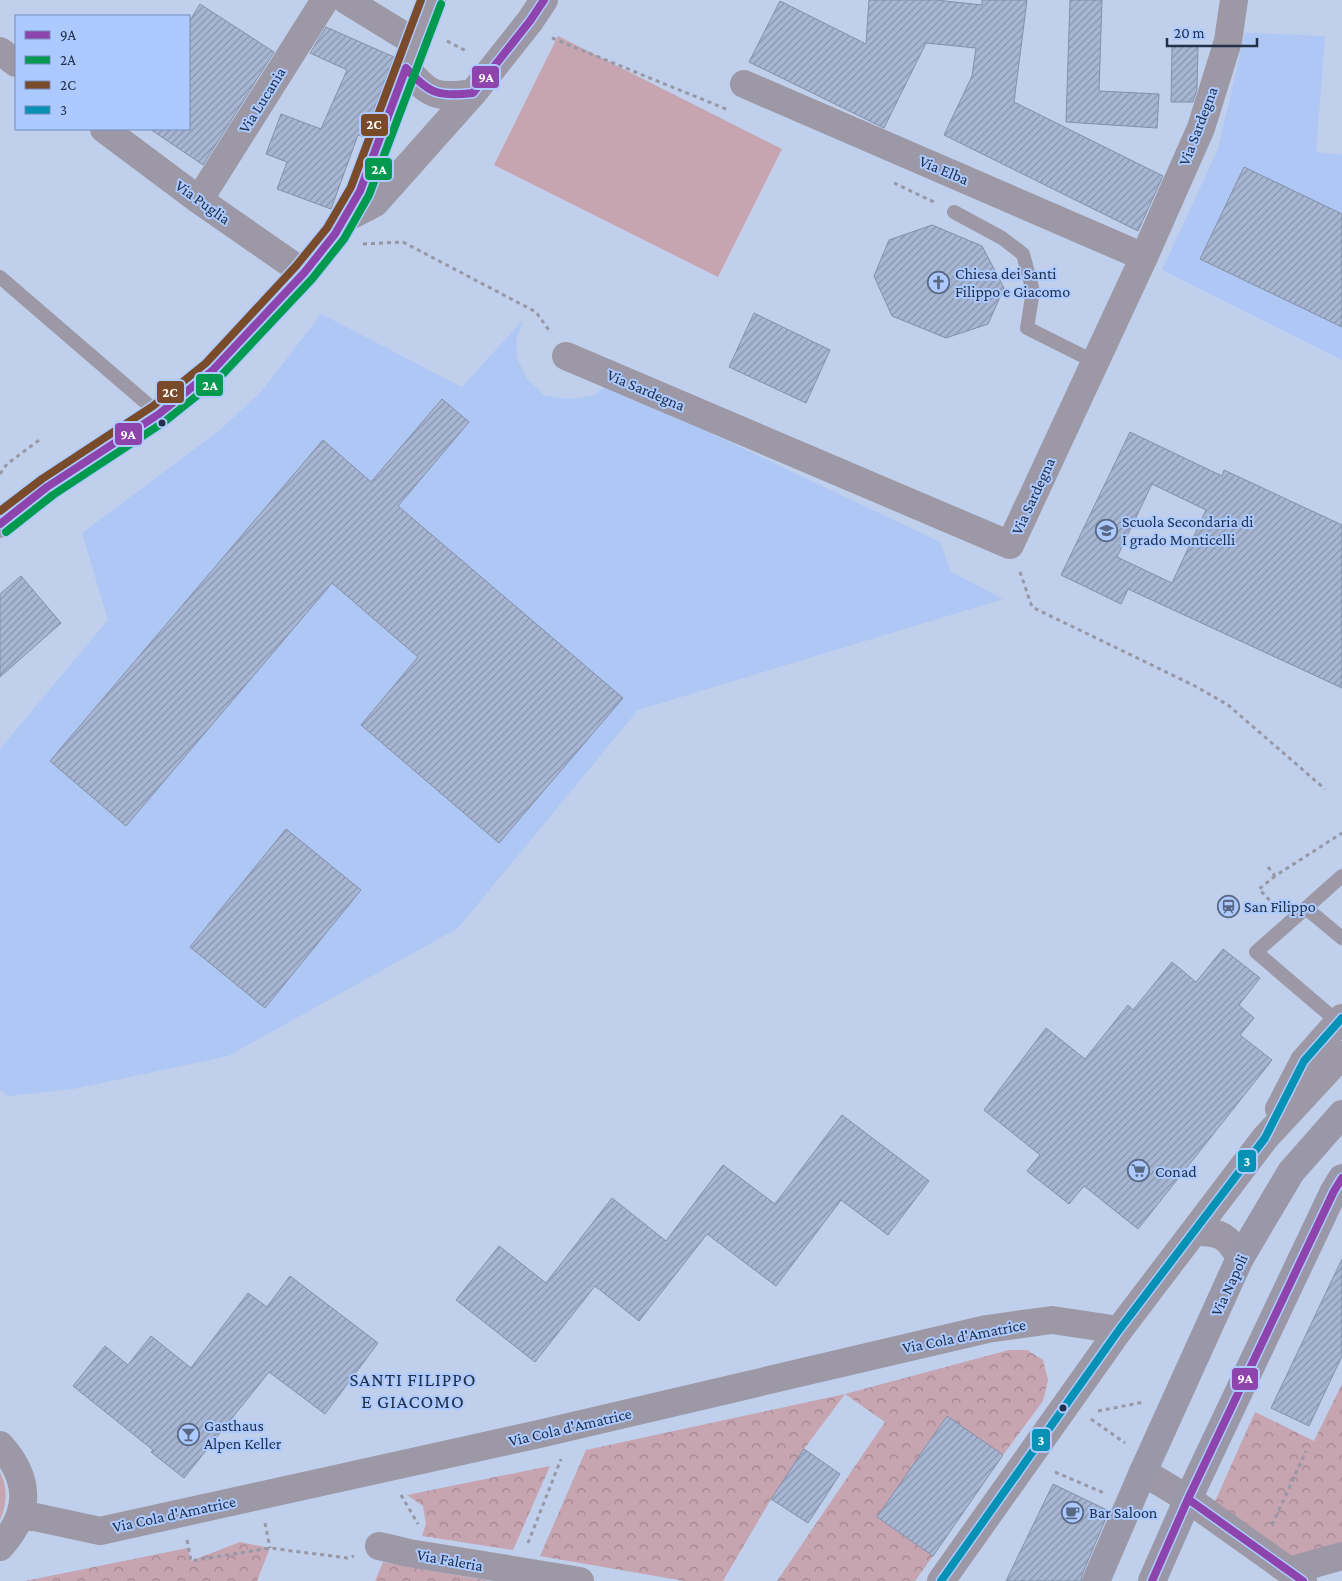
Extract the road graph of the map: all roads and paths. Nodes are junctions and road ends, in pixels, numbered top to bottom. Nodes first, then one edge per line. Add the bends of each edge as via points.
1 (325, 0) edge
2 (346, 0) edge
3 (432, 0) edge
4 (544, 0) edge
5 (1234, 0) edge
6 (416, 43) junction
7 (0, 51) edge
8 (15, 62) edge
9 (406, 68) junction
10 (744, 84) dead end
11 (473, 93) junction
12 (105, 130) edge
13 (198, 200) junction
14 (954, 212) dead end
15 (346, 218) junction
16 (358, 244) dead end
17 (1144, 257) junction
18 (304, 273) junction
19 (0, 278) edge
20 (566, 356) joint
21 (1095, 362) junction
22 (159, 414) junction
23 (42, 438) dead end
24 (0, 474) edge
25 (0, 524) edge
26 (1010, 545) junction
27 (1326, 789) dead end
28 (1342, 833) edge
29 (1268, 867) dead end
30 (1275, 876) junction
31 (1342, 876) edge
32 (1259, 889) dead end
33 (1306, 908) junction
34 (1342, 938) edge
35 (1340, 1020) edge
36 (1342, 1056) edge
37 (1342, 1114) edge
38 (1265, 1138) junction
39 (1342, 1178) edge
40 (1194, 1232) junction
41 (1240, 1258) junction
42 (1119, 1330) junction
43 (1090, 1418) dead end
44 (539, 1434) junction
45 (1126, 1443) dead end
46 (0, 1445) edge
47 (1306, 1451) dead end
48 (387, 1469) junction
49 (1143, 1472) junction
50 (1188, 1499) junction
51 (20, 1514) junction
52 (379, 1546) joint
53 (0, 1547) edge
54 (1260, 1550) junction
55 (409, 1553) junction
56 (1342, 1556) edge
57 (191, 1561) dead end
58 (517, 1571) junction
59 (1296, 1576) edge
60 (580, 1581) edge
61 (941, 1581) edge
62 (1096, 1581) edge
63 (1152, 1581) edge

1 - 13 street, Via Lucania
2 - 6 street
3 - 6 street
4 - 11 street
5 - 17 street, Via Sardegna via 1228,41 1200,128
6 - 9 street
7 - 8 street
9 - 11 street via 428,91 453,96
9 - 15 street via 360,191
10 - 17 street, Via Elba
11 - 15 street via 375,203
12 - 13 street, Via Puglia
13 - 18 street, Via Puglia
14 - 21 lane via 1002,238 1023,254 1033,291 1027,328
15 - 18 street
16 - 20 path via 403,242 536,312
17 - 21 street, Via Sardegna
18 - 22 street via 213,370
19 - 22 lane
20 - 26 street, Via Sardegna
21 - 26 street, Via Sardegna
22 - 25 street via 47,487
23 - 24 path via 7,464
26 - 27 path via 1032,607 1228,705
28 - 30 path
29 - 30 path
30 - 32 path
31 - 33 lane
33 - 34 lane
33 - 35 lane via 1256,952
35 - 38 street via 1304,1061
36 - 38 street
37 - 41 main road, Via Napoli via 1291,1172
38 - 40 street
39 - 50 main road
40 - 41 street via 1208,1231 1220,1235 1231,1243
40 - 42 street
41 - 49 main road, Via Napoli
42 - 44 street, Via Cola d'Amatrice via 1052,1320 987,1329
42 - 61 street
43 - 45 path
44 - 48 street, Via Cola d'Amatrice
44 - 58 path via 562,1460
46 - 51 street via 21,1476 24,1495
47 - 54 path
48 - 51 street, Via Cola d'Amatrice via 100,1530
48 - 55 path via 419,1526
49 - 50 street
49 - 62 main road, Via Napoli
50 - 54 street
50 - 63 main road
51 - 53 street via 13,1532
52 - 55 street, Via Faleria
52 - 57 path via 347,1558 270,1548
54 - 59 street
55 - 58 street, Via Faleria
56 - 59 street
58 - 60 street, Via Faleria

